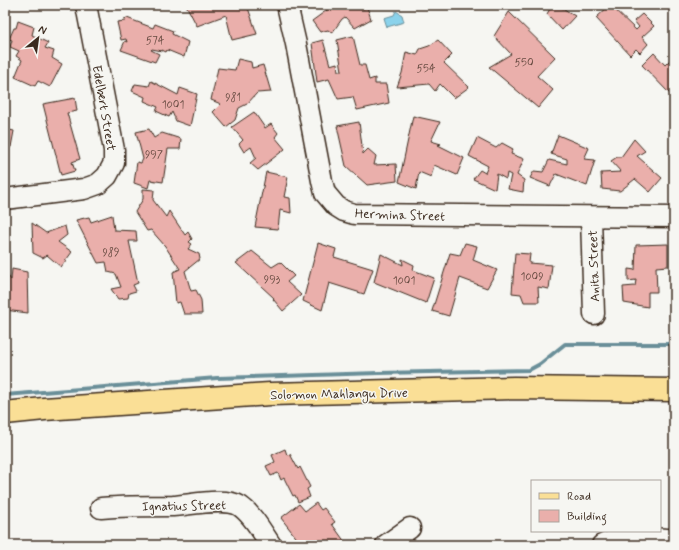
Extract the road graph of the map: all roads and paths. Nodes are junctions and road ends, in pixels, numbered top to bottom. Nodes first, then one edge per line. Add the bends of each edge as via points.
1 (86, 5) edge
2 (287, 5) edge
3 (5, 199) edge
4 (591, 217) junction
5 (674, 217) edge
6 (594, 314) dead end
7 (674, 390) edge
8 (5, 413) edge
9 (102, 508) dead end
10 (410, 528) dead end
11 (674, 539) edge
12 (271, 545) edge
13 (386, 545) edge
14 (602, 545) edge

1 - 3 street, Edelbert Street via 114,150 114,163 107,176 98,184 84,189
2 - 4 street, Hermina Street via 322,181 325,193 336,206 354,214
4 - 5 street, Hermina Street
4 - 6 street, Anita Street
7 - 8 main road, Solomon Mahlangu Drive via 514,388 270,394
9 - 12 street, Ignatius Street via 231,503 245,511
10 - 13 street
11 - 14 street via 623,539

